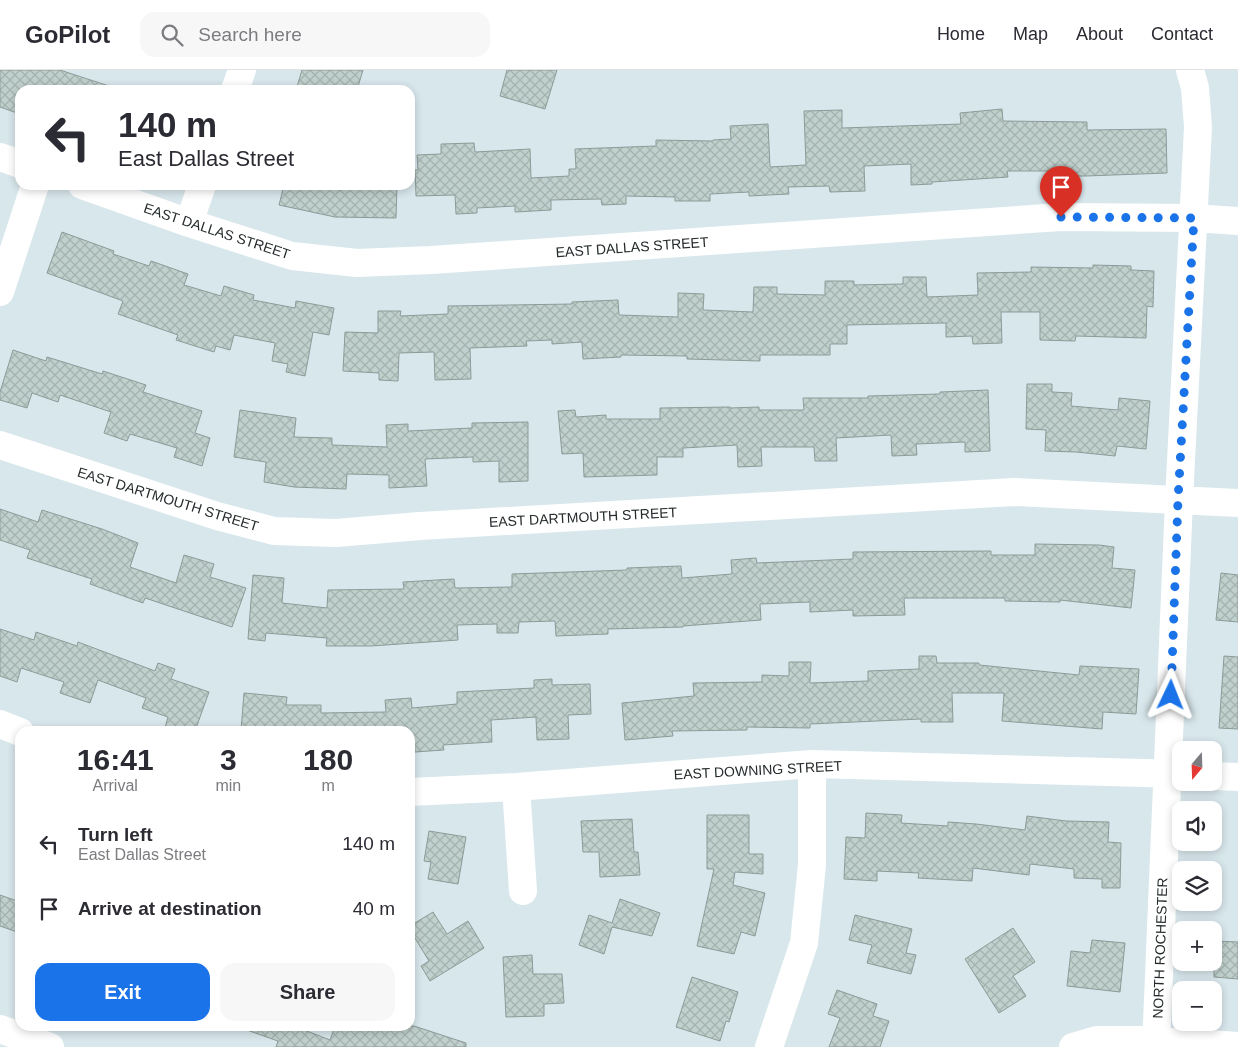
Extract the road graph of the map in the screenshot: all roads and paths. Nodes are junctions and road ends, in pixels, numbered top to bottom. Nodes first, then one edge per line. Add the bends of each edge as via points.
1 (242, 70) edge
2 (1190, 70) edge
3 (237, 85) edge
4 (0, 157) edge
5 (15, 162) edge
6 (33, 190) edge
7 (96, 190) edge
8 (200, 190) edge
9 (1194, 218) junction
10 (1238, 221) edge
11 (189, 224) junction
12 (0, 292) edge
13 (0, 445) edge
14 (1178, 500) junction
15 (1238, 504) edge
16 (1174, 741) edge
17 (812, 764) junction
18 (1172, 774) edge
19 (1222, 776) edge
20 (1238, 777) edge
21 (516, 787) junction
22 (1173, 791) edge
23 (415, 792) edge
24 (524, 890) dead end
25 (0, 1029) edge
26 (1156, 1044) edge
27 (1238, 1046) edge
28 (50, 1047) edge
29 (769, 1047) edge
30 (1073, 1047) edge

1 - 3 street
2 - 9 street, NORTH ROCHESTER via 1198,128
4 - 5 street
6 - 12 street
7 - 11 street, EAST DALLAS STREET
8 - 11 street
9 - 10 street, EAST DALLAS STREET
9 - 11 street, EAST DALLAS STREET via 1061,217 357,263 292,256
9 - 14 street, NORTH ROCHESTER
13 - 14 street, EAST DARTMOUTH STREET via 217,516 274,531 336,533 1014,492
14 - 15 street, EAST DARTMOUTH STREET
14 - 16 street, NORTH ROCHESTER
17 - 18 street, EAST DOWNING STREET
17 - 21 street, EAST DOWNING STREET
17 - 29 street via 812,866 804,943
19 - 20 street
21 - 23 street, EAST DOWNING STREET
21 - 24 street
22 - 26 street, NORTH ROCHESTER
25 - 28 street
26 - 27 street
26 - 30 street via 1097,1040

